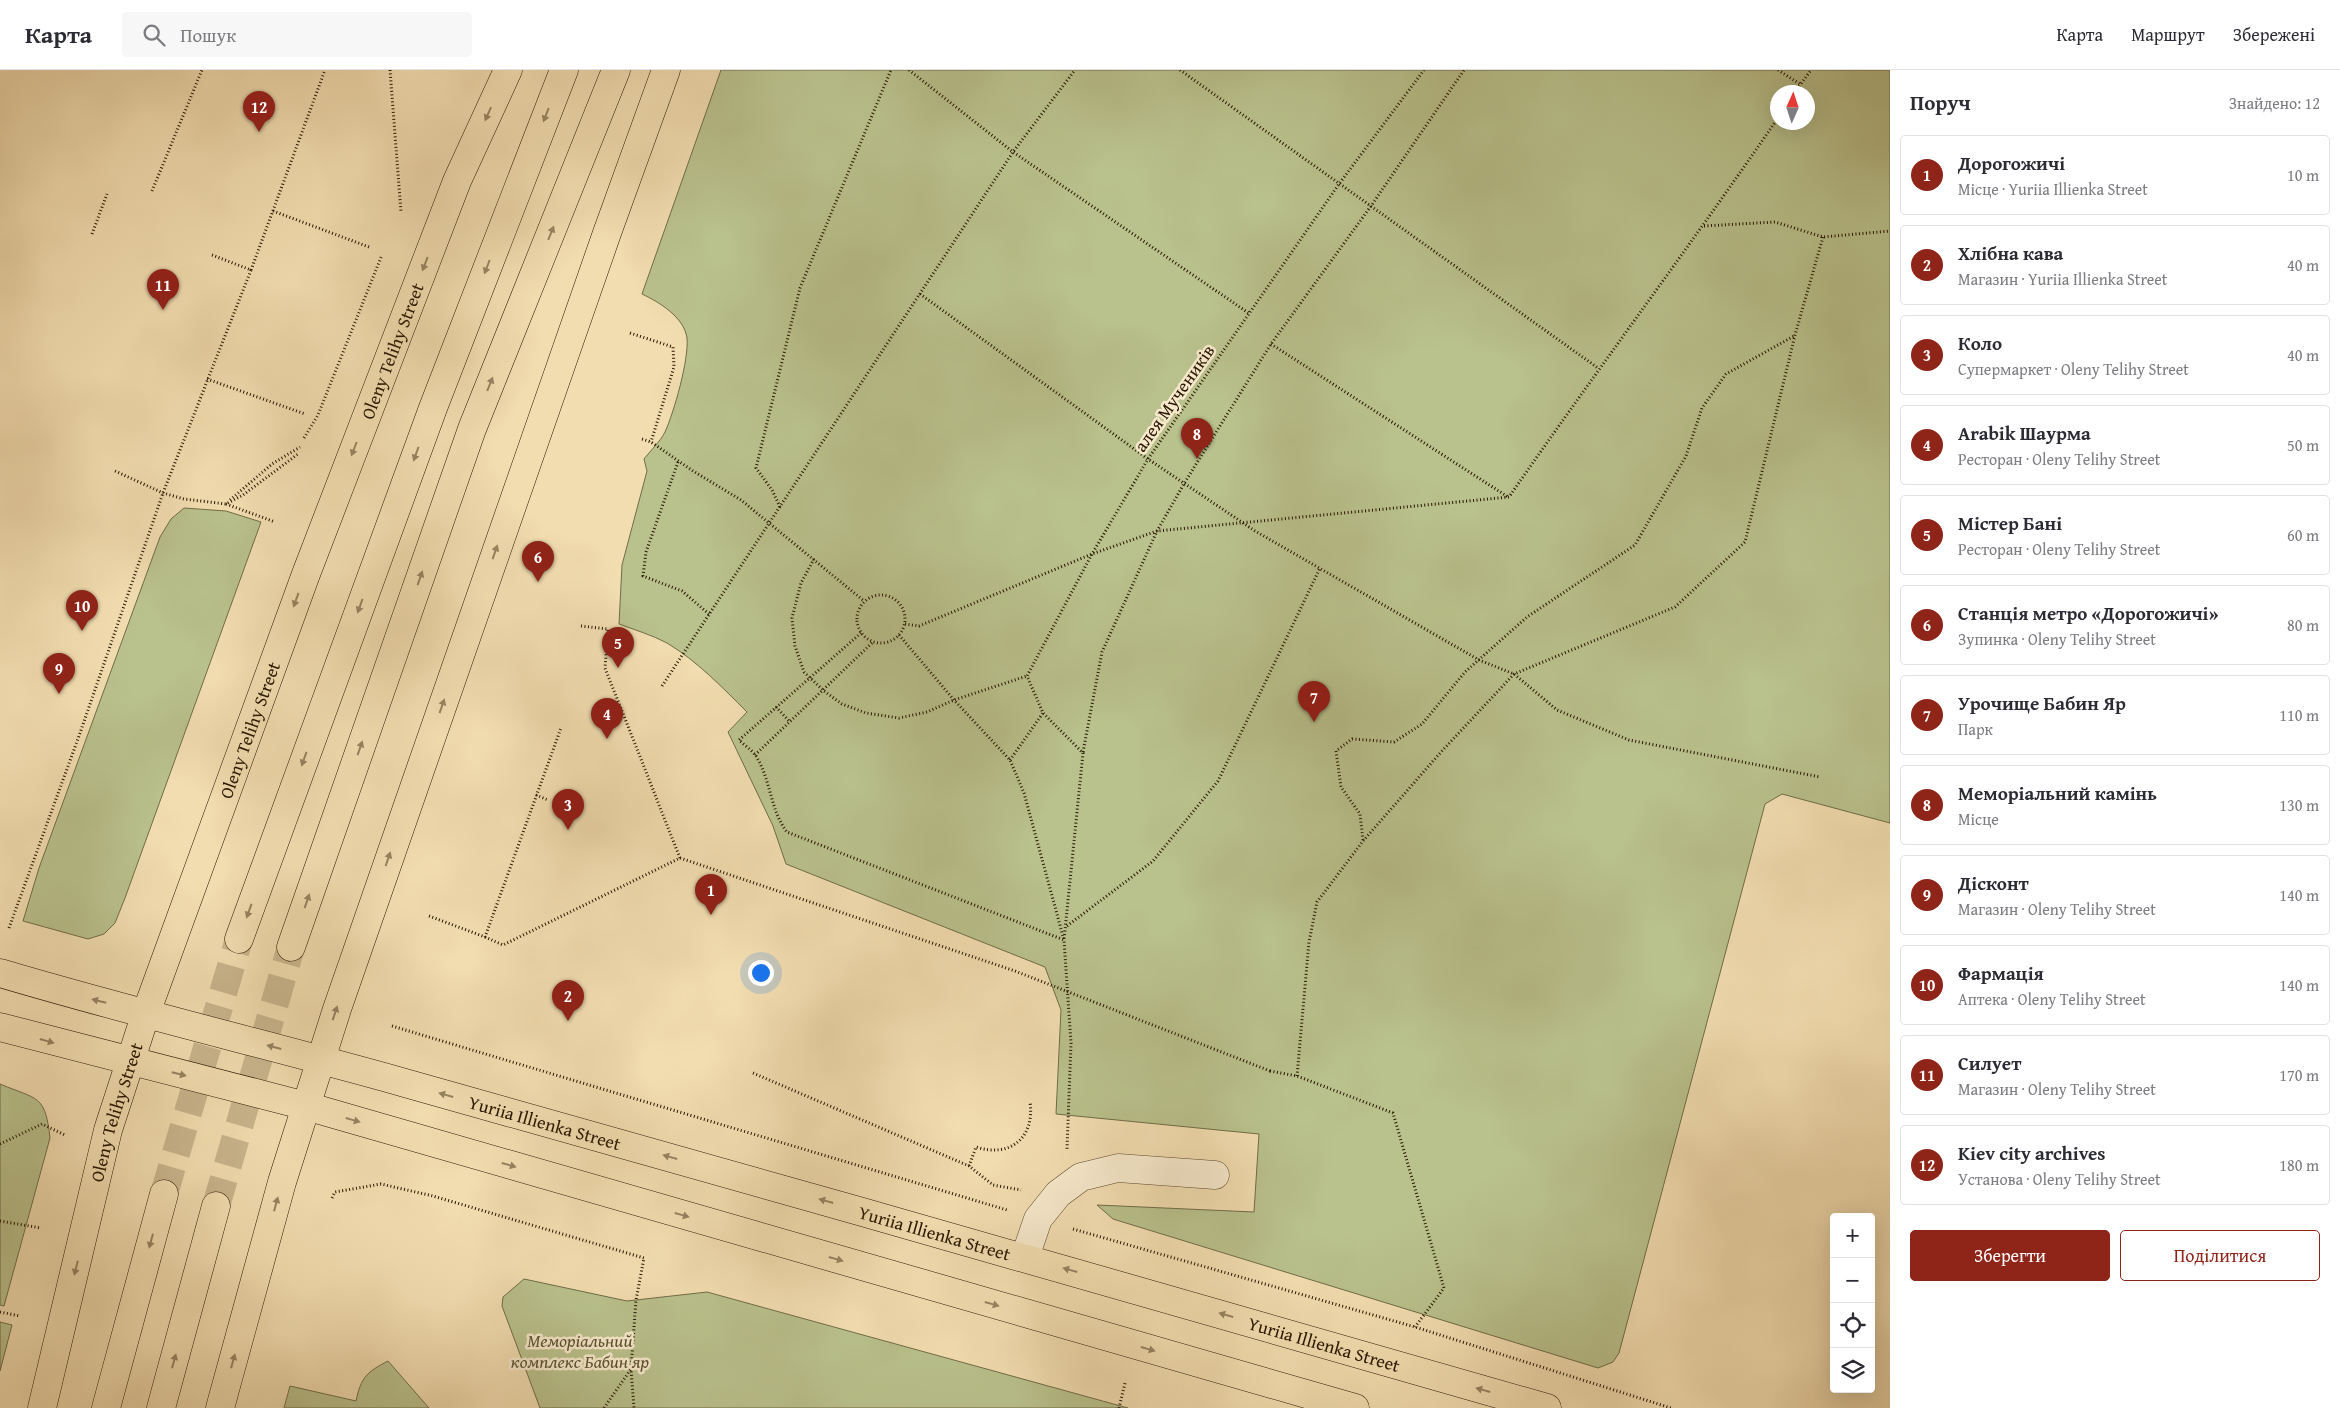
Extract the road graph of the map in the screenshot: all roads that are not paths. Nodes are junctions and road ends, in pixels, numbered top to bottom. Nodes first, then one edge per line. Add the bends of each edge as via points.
1 (508, 70) edge
2 (564, 70) edge
3 (616, 70) edge
4 (666, 70) edge
5 (239, 939) tunnel mouth
6 (290, 947) tunnel mouth
7 (0, 973) edge
8 (146, 1013) junction
9 (0, 1028) edge
10 (321, 1060) junction
11 (131, 1062) junction
12 (306, 1106) junction
13 (1215, 1175) dead end
14 (164, 1194) tunnel mouth
15 (216, 1206) tunnel mouth
16 (1025, 1257) junction
17 (42, 1408) edge
18 (106, 1408) edge
19 (161, 1408) edge
20 (220, 1408) edge
21 (1355, 1408) edge
22 (1546, 1408) edge

1 -> 8 main road, Oleny Telihy Street via 458,181 306,574
2 -> 5 main road via 433,408
6 -> 3 main road via 472,429
10 -> 4 main road
8 -> 7 main road, Yuriia Illienka Street
10 -> 8 main road, Yuriia Illienka Street
8 - 11 main road, Oleny Telihy Street
9 -> 11 main road
10 - 12 main road
16 -> 10 main road, Yuriia Illienka Street
11 -> 12 main road
11 -> 17 main road, Oleny Telihy Street via 108,1130
20 -> 12 main road
12 -> 21 main road
13 - 16 lane via 1118,1168 1081,1177 1058,1194 1038,1219
14 -> 18 main road
19 -> 15 main road
22 -> 16 main road, Yuriia Illienka Street

